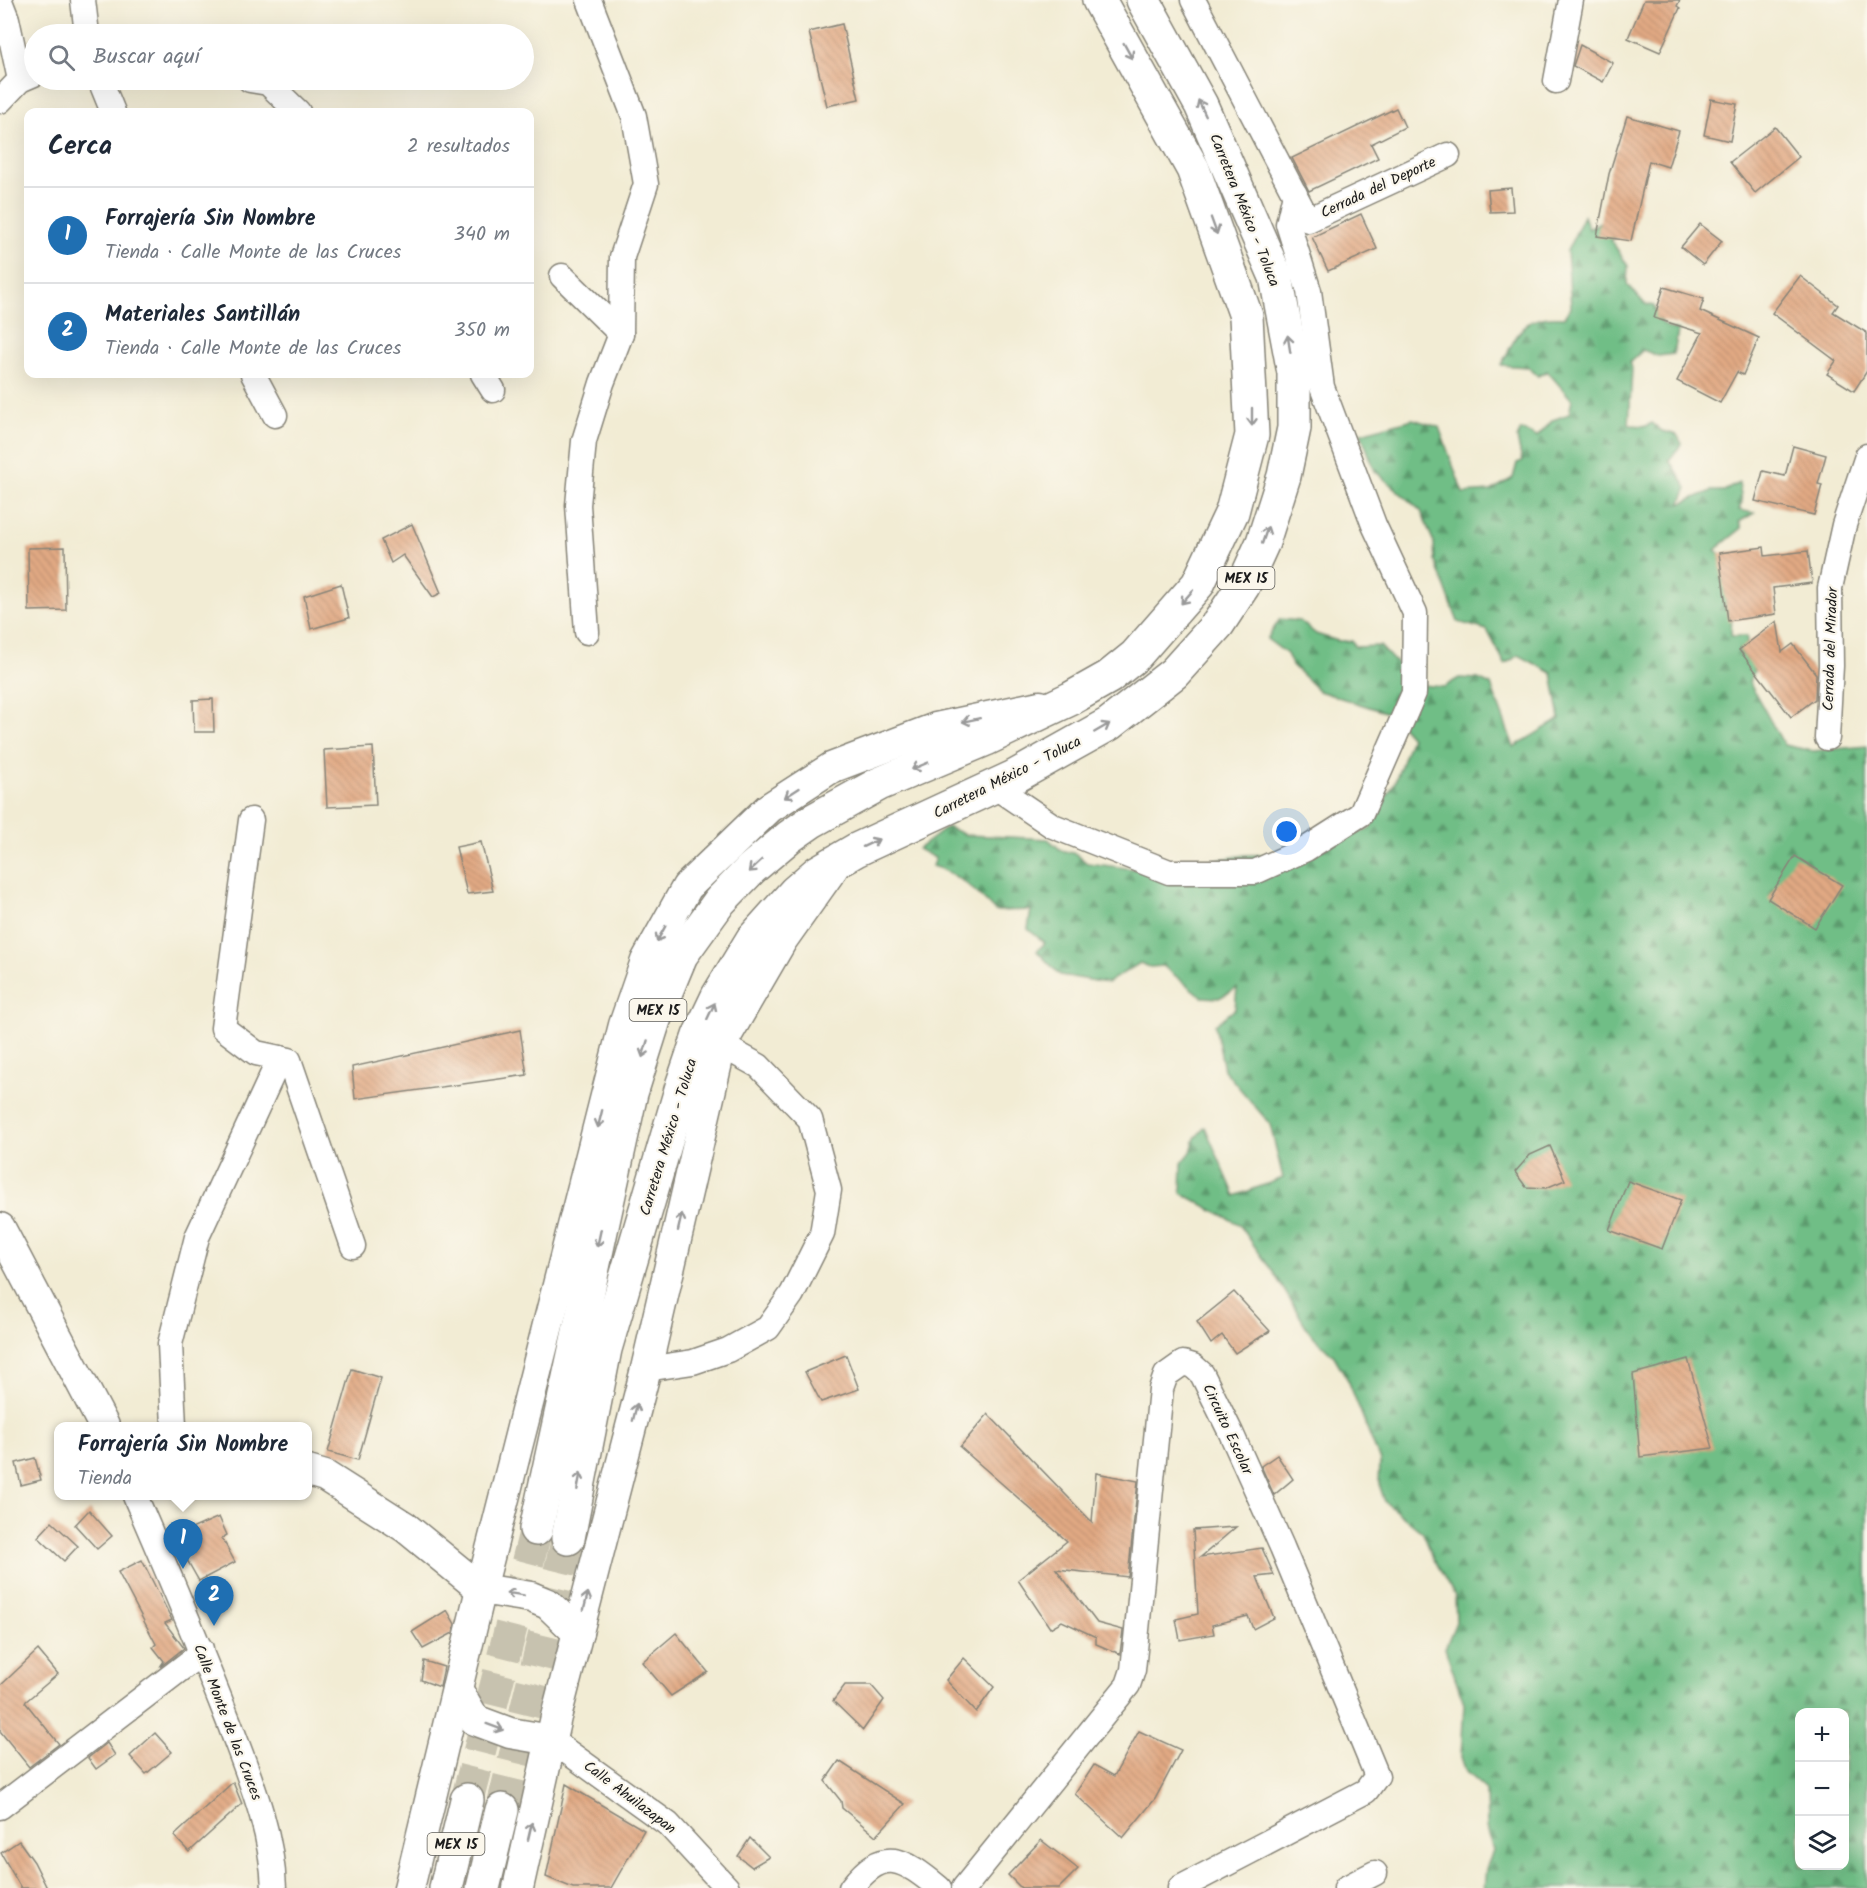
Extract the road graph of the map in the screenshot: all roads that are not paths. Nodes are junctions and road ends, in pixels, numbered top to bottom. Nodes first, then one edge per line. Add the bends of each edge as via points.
1 (83, 0) edge
2 (588, 0) edge
3 (1099, 0) edge
4 (1143, 0) edge
5 (1193, 0) edge
6 (1571, 0) edge
7 (0, 1) edge
8 (86, 24) edge
9 (24, 68) edge
10 (24, 80) edge
11 (1556, 81) dead end
12 (104, 90) edge
13 (275, 90) edge
14 (0, 101) edge
15 (111, 108) edge
16 (294, 108) edge
17 (1448, 155) dead end
18 (1295, 194) junction
19 (562, 276) dead end
20 (621, 334) junction
21 (255, 378) edge
22 (275, 415) dead end
23 (1867, 456) edge
24 (587, 632) dead end
25 (1070, 699) junction
26 (1827, 738) dead end
27 (994, 786) junction
28 (251, 820) dead end
29 (839, 860) junction
30 (721, 1045) junction
31 (280, 1058) junction
32 (0, 1228) edge
33 (353, 1246) dead end
34 (646, 1369) junction
35 (102, 1422) edge
36 (174, 1422) edge
37 (312, 1472) edge
38 (137, 1500) edge
39 (536, 1529) tunnel mouth
40 (568, 1538) tunnel mouth
41 (481, 1589) junction
42 (578, 1633) junction
43 (201, 1649) junction
44 (457, 1689) junction
45 (551, 1740) junction
46 (467, 1800) tunnel mouth
47 (0, 1807) edge
48 (502, 1810) tunnel mouth
49 (1375, 1873) dead end
50 (273, 1888) edge
51 (409, 1888) edge
52 (446, 1888) edge
53 (483, 1888) edge
54 (518, 1888) edge
55 (727, 1888) edge
56 (851, 1888) edge
57 (939, 1888) edge
58 (964, 1888) edge
59 (1180, 1888) edge
60 (1348, 1888) edge

1 - 8 street
2 - 20 street via 634,116 646,184 622,256
3 -> 25 main road, MEX 15 via 1193,169 1246,316 1252,435 1232,512 1198,584 1135,656 1109,677
27 -> 4 main road, Carretera México - Toluca / MEX 15 via 1108,724 1174,673 1218,624 1243,586 1263,542 1292,448 1294,373 1276,277 1201,105
5 - 18 street
6 - 11 street
7 - 9 street
10 - 14 street
12 - 15 street
13 - 16 street
17 - 18 street, Cerrada del Deporte via 1308,220
18 - 27 street via 1288,224 1309,291 1322,387 1374,525 1415,613 1414,693 1361,814 1306,849 1255,872 1169,872 1053,826
19 - 20 street
20 - 24 street via 584,441 578,505
21 - 22 street
23 - 26 street, Cerrada del Mirador via 1844,525 1830,588
25 -> 39 main road, MEX 15 via 888,780 812,821 735,885 681,955 654,1020 631,1093
25 -> 41 street via 936,728 831,768 769,808 687,887 646,962 624,1025
29 -> 27 main road, Carretera México - Toluca / MEX 15
28 - 31 street via 223,1028 256,1053
29 - 30 street via 782,940
40 -> 29 main road, Carretera México - Toluca / MEX 15 via 605,1349 699,1036 752,940 795,892
34 -> 30 street
30 - 34 street via 759,1066 810,1119 829,1190 822,1234 792,1294 768,1328 711,1356
31 - 33 street via 289,1060
31 - 36 street via 197,1237 170,1344
32 - 35 street
42 -> 34 street
37 - 41 street via 325,1476 405,1527
38 - 43 street, Calle Monte de las Cruces
42 -> 41 street via 549,1604
41 - 44 street
42 - 45 street
43 - 47 street via 195,1658
43 - 50 street, Calle Monte de las Cruces via 263,1814 272,1856
44 -> 45 street via 474,1720 510,1733
44 - 51 street
54 -> 45 street
45 - 55 street, Calle Ahuilazapan via 668,1824
46 - 52 main road, MEX 15
48 - 53 main road, MEX 15
49 - 60 street
56 - 57 street via 873,1865 886,1859 899,1860
58 - 59 street, Circuito Escolar via 1128,1685 1133,1670 1161,1389 1166,1375 1183,1363 1202,1374 1231,1433 1377,1776 1366,1791

